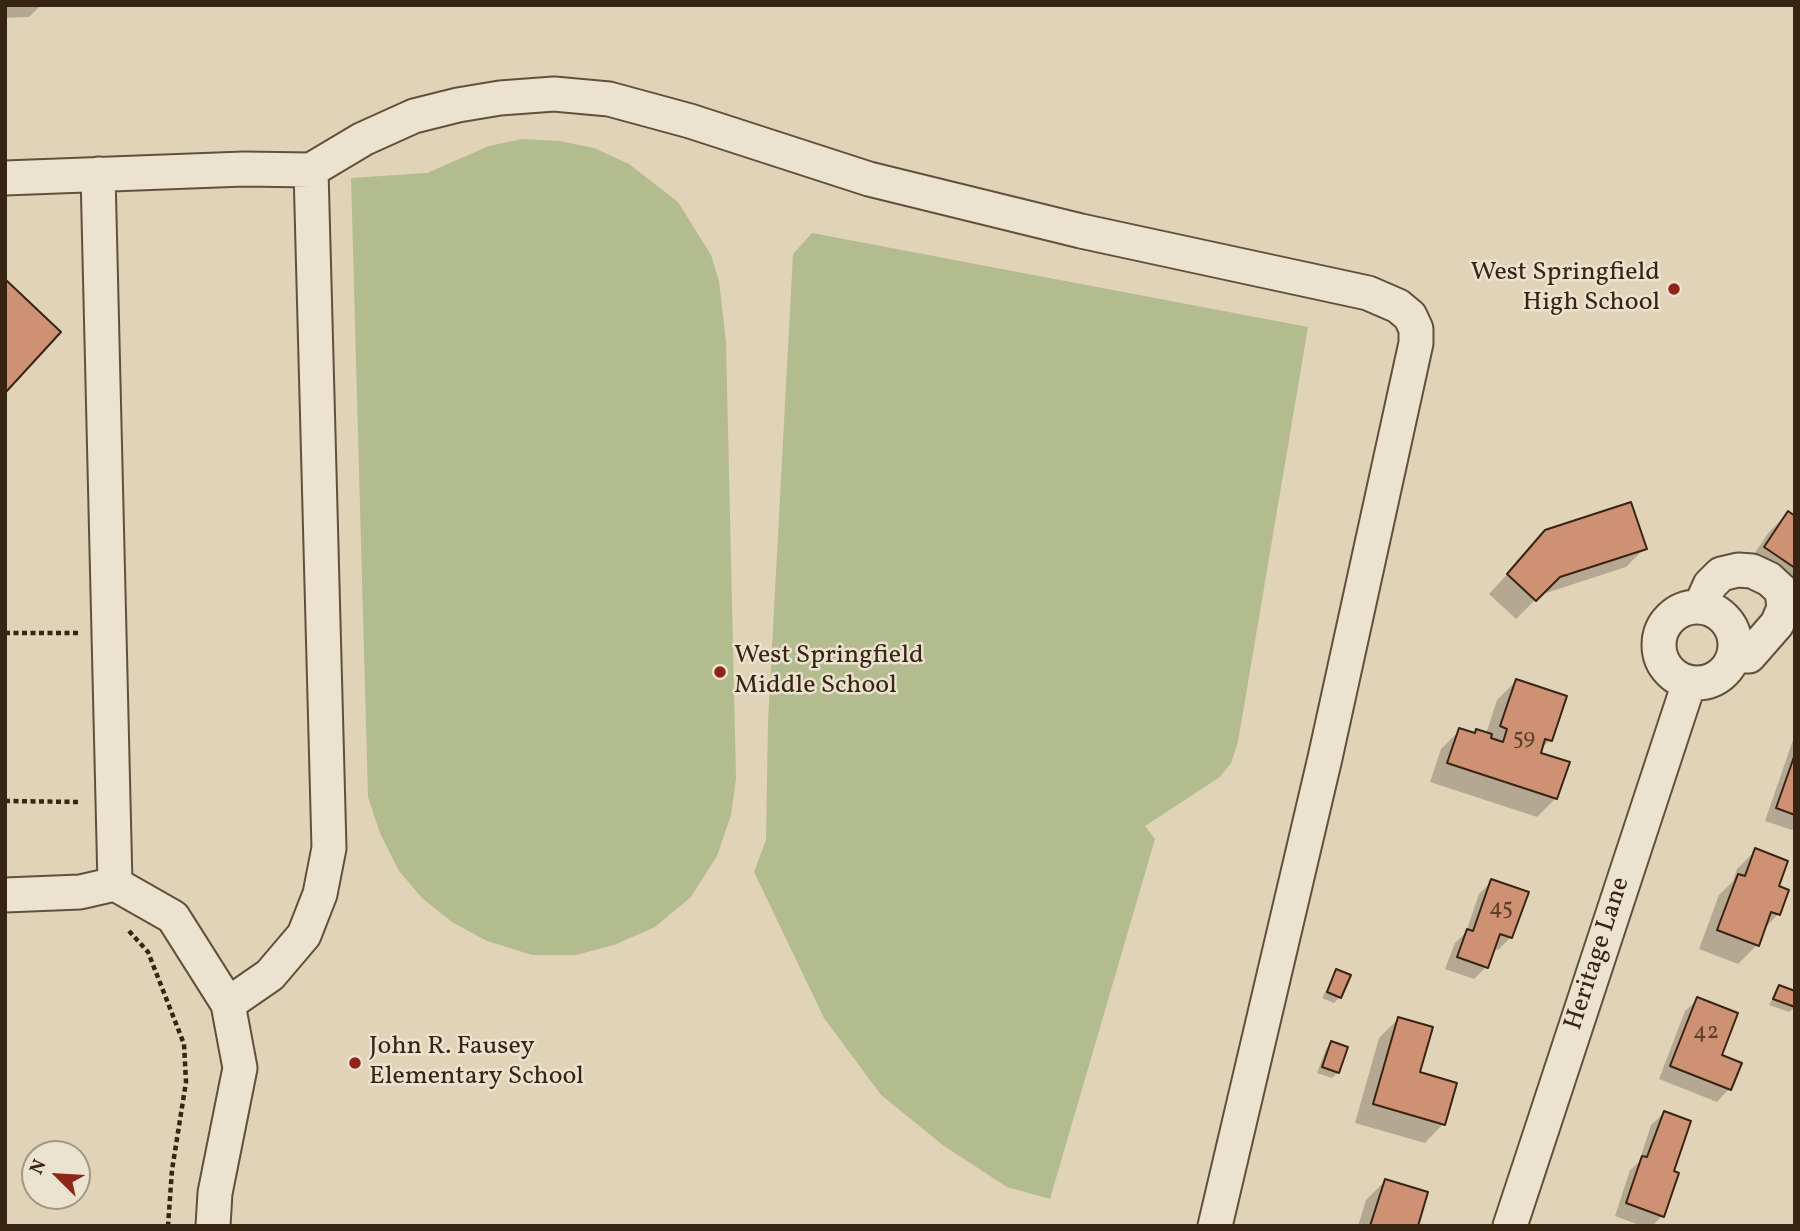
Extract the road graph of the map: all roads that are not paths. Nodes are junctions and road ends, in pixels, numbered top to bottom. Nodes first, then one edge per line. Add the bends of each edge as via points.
1 (311, 170) junction
2 (98, 174) junction
3 (5, 178) edge
4 (1700, 607) junction
5 (1734, 656) junction
6 (1689, 683) junction
7 (115, 884) junction
8 (5, 895) edge
9 (228, 1004) junction
10 (213, 1226) edge
11 (1215, 1226) edge
12 (1510, 1226) edge

1 - 2 street
1 - 9 street via 329,848 320,894 304,935 270,975
1 - 11 street via 414,116 458,105 554,94 609,99 869,179 1368,293 1410,316 1416,344
2 - 3 street
2 - 7 street
4 - 5 street via 1718,613 1730,626
4 - 5 street via 1721,574 1738,570 1769,579 1782,591 1784,608 1777,624 1749,656
4 - 6 street via 1672,616 1659,638 1667,669
5 - 6 street via 1714,680
6 - 12 street, Heritage Lane
7 - 8 street via 80,892
7 - 9 street via 173,917
9 - 10 street via 240,1068 215,1193

